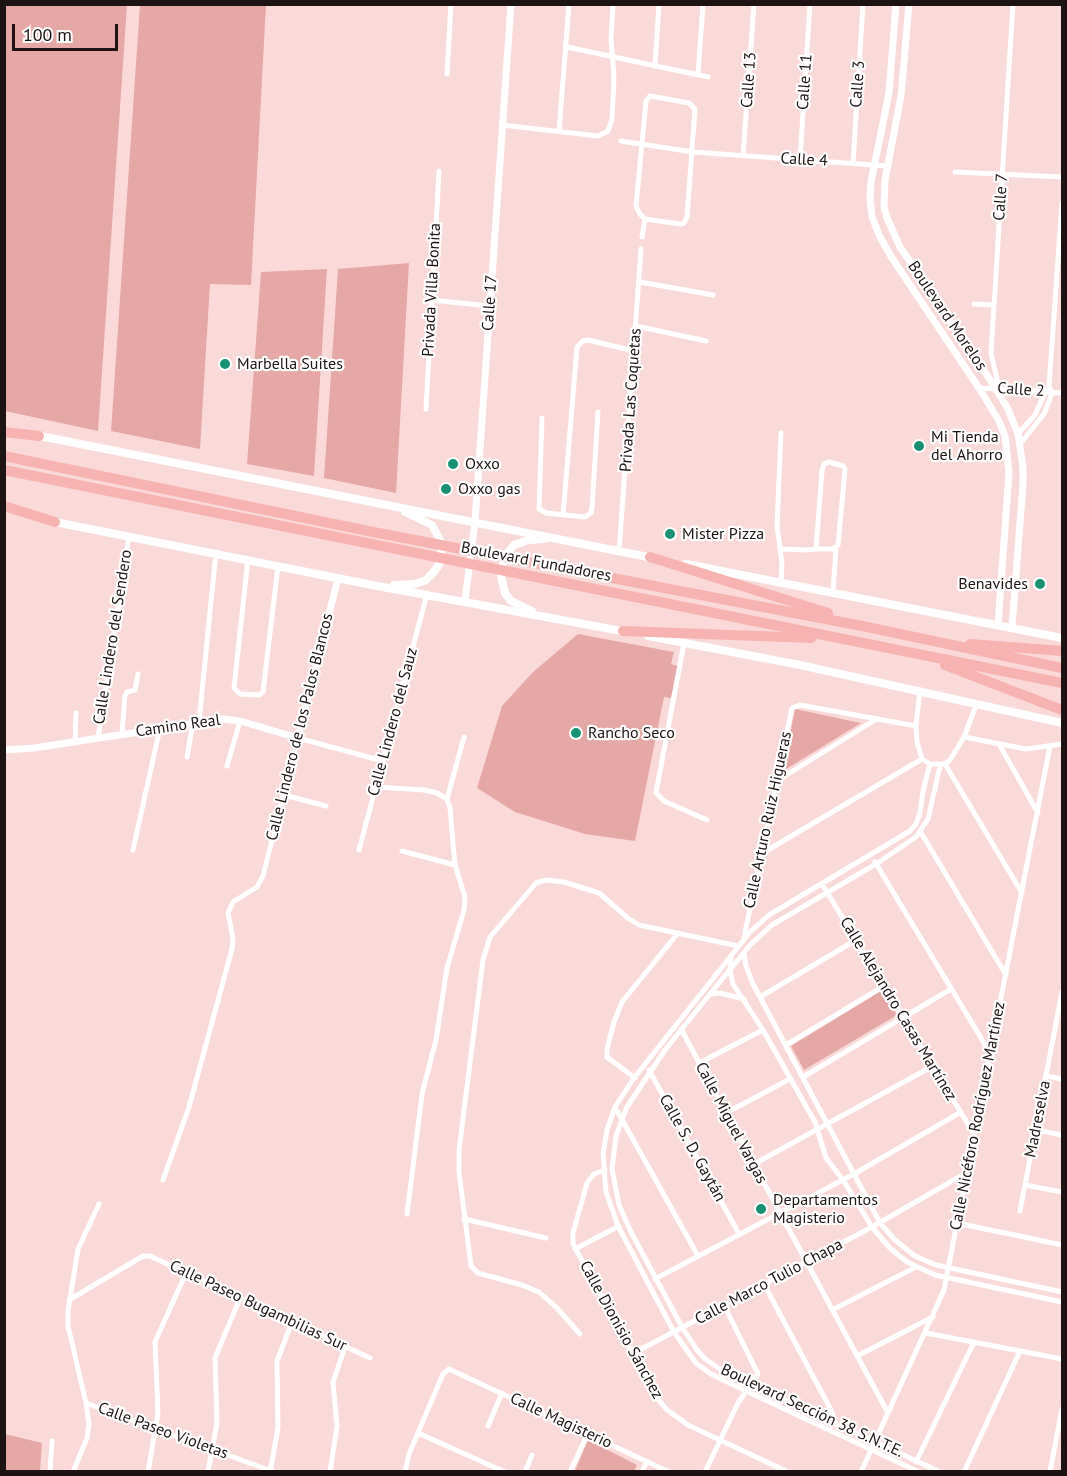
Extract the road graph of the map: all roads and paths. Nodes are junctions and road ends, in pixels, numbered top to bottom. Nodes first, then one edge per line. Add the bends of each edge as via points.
1 (451, 4) edge
2 (511, 4) edge
3 (569, 4) edge
4 (613, 4) edge
5 (659, 4) edge
6 (704, 4) edge
7 (754, 4) edge
8 (810, 4) edge
9 (863, 4) edge
10 (896, 4) edge
11 (909, 4) edge
12 (1013, 4) edge
13 (567, 47) junction
14 (612, 57) junction
15 (655, 66) junction
16 (447, 74) dead end
17 (698, 75) junction
18 (708, 77) dead end
19 (502, 125) junction
20 (559, 131) junction
21 (621, 141) dead end
22 (641, 144) junction
23 (693, 152) junction
24 (743, 156) junction
25 (800, 160) junction
26 (853, 163) junction
27 (874, 164) junction
28 (887, 166) junction
29 (439, 171) dead end
30 (955, 172) dead end
31 (1002, 174) junction
32 (1062, 177) edge
33 (1062, 202) edge
34 (645, 219) junction
35 (1062, 230) edge
36 (642, 237) dead end
37 (641, 249) dead end
38 (640, 282) junction
39 (1060, 286) edge
40 (713, 295) dead end
41 (431, 300) junction
42 (974, 304) dead end
43 (993, 305) junction
44 (490, 306) junction
45 (636, 326) junction
46 (1053, 339) junction
47 (1062, 339) edge
48 (706, 340) dead end
49 (634, 351) junction
50 (980, 388) junction
51 (997, 388) junction
52 (1048, 392) junction
53 (1062, 393) edge
54 (426, 409) dead end
55 (598, 412) dead end
56 (542, 418) dead end
57 (4, 430) edge
58 (781, 433) dead end
59 (1018, 434) junction
60 (39, 436) joint
61 (1020, 444) junction
62 (4, 456) edge
63 (4, 470) edge
64 (378, 503) junction
65 (4, 506) edge
66 (4, 511) edge
67 (563, 515) junction
68 (475, 521) junction
69 (55, 522) junction
70 (129, 536) junction
71 (568, 540) junction
72 (836, 548) junction
73 (780, 549) junction
74 (816, 549) junction
75 (619, 551) junction
76 (216, 552) junction
77 (646, 556) junction
78 (248, 559) junction
79 (278, 566) junction
80 (338, 578) junction
81 (781, 582) junction
82 (372, 585) junction
83 (833, 592) junction
84 (428, 594) junction
85 (465, 601) junction
86 (545, 616) junction
87 (999, 625) junction
88 (862, 626) junction
89 (1012, 627) junction
90 (623, 631) junction
91 (1062, 638) edge
92 (842, 639) junction
93 (684, 643) junction
94 (942, 643) junction
95 (1062, 651) edge
96 (916, 655) junction
97 (1062, 668) edge
98 (138, 675) dead end
99 (1062, 683) edge
100 (920, 690) junction
101 (977, 703) junction
102 (1062, 710) edge
103 (76, 713) dead end
104 (875, 720) junction
105 (240, 721) junction
106 (196, 722) junction
107 (1062, 723) edge
108 (916, 726) junction
109 (160, 728) junction
110 (122, 734) junction
111 (464, 737) dead end
112 (964, 737) junction
113 (98, 738) junction
114 (298, 738) junction
115 (75, 741) junction
116 (999, 744) junction
117 (1062, 744) edge
118 (1050, 746) junction
119 (4, 750) edge
120 (187, 757) dead end
121 (922, 759) junction
122 (383, 761) junction
123 (930, 764) junction
124 (942, 765) junction
125 (227, 766) dead end
126 (775, 782) junction
127 (376, 787) junction
128 (284, 795) junction
129 (447, 799) junction
130 (326, 806) dead end
131 (1038, 813) junction
132 (707, 820) dead end
133 (916, 824) junction
134 (921, 833) junction
135 (133, 850) dead end
136 (359, 850) dead end
137 (402, 851) dead end
138 (760, 854) junction
139 (871, 855) junction
140 (876, 864) junction
141 (455, 865) junction
142 (822, 884) junction
143 (827, 892) junction
144 (1022, 893) junction
145 (678, 933) junction
146 (743, 940) junction
147 (856, 940) junction
148 (738, 946) junction
149 (744, 953) junction
150 (731, 955) junction
151 (730, 970) junction
152 (1006, 975) junction
153 (884, 986) junction
154 (951, 989) junction
155 (1062, 992) edge
156 (710, 994) junction
157 (760, 997) junction
158 (744, 999) junction
159 (903, 1018) junction
160 (677, 1022) junction
161 (681, 1030) junction
162 (763, 1030) junction
163 (786, 1045) junction
164 (990, 1053) junction
165 (645, 1063) junction
166 (699, 1063) junction
167 (933, 1066) junction
168 (650, 1071) junction
169 (1046, 1076) junction
170 (803, 1077) junction
171 (634, 1078) junction
172 (790, 1079) junction
173 (1062, 1079) edge
174 (641, 1083) junction
175 (615, 1107) junction
176 (961, 1112) junction
177 (726, 1113) junction
178 (621, 1117) junction
179 (828, 1124) junction
180 (819, 1129) junction
181 (1036, 1130) junction
182 (974, 1134) junction
183 (1062, 1135) edge
184 (754, 1164) junction
185 (603, 1170) junction
186 (612, 1170) junction
187 (967, 1173) junction
188 (854, 1174) junction
189 (163, 1180) dead end
190 (843, 1180) junction
191 (1025, 1185) junction
192 (1062, 1192) edge
193 (99, 1204) dead end
194 (1020, 1211) dead end
195 (780, 1213) junction
196 (407, 1214) dead end
197 (464, 1219) junction
198 (626, 1222) junction
199 (880, 1222) junction
200 (957, 1223) junction
201 (618, 1226) junction
202 (872, 1227) junction
203 (739, 1234) junction
204 (546, 1238) dead end
205 (1062, 1245) edge
206 (575, 1249) junction
207 (698, 1256) junction
208 (807, 1262) junction
209 (916, 1267) junction
210 (948, 1269) junction
211 (186, 1273) junction
212 (656, 1278) junction
213 (947, 1279) junction
214 (648, 1283) junction
215 (764, 1284) junction
216 (1062, 1292) edge
217 (240, 1298) junction
218 (69, 1300) junction
219 (1062, 1302) edge
220 (724, 1305) junction
221 (832, 1310) junction
222 (934, 1316) junction
223 (292, 1322) junction
224 (682, 1327) junction
225 (674, 1332) junction
226 (926, 1333) junction
227 (580, 1334) dead end
228 (974, 1342) junction
229 (345, 1347) junction
230 (1020, 1351) junction
231 (632, 1354) junction
232 (857, 1356) junction
233 (370, 1358) dead end
234 (1062, 1359) edge
235 (751, 1384) junction
236 (746, 1391) junction
237 (502, 1393) junction
238 (86, 1403) junction
239 (888, 1413) junction
240 (1062, 1413) edge
241 (835, 1422) junction
242 (488, 1426) dead end
243 (157, 1429) junction
244 (835, 1432) junction
245 (418, 1433) junction
246 (588, 1433) junction
247 (720, 1440) junction
248 (52, 1441) dead end
249 (875, 1441) junction
250 (213, 1449) junction
251 (871, 1449) junction
252 (532, 1455) dead end
253 (647, 1461) junction
254 (917, 1461) junction
255 (916, 1470) edge
256 (271, 1471) edge
257 (50, 1472) edge
258 (73, 1472) edge
259 (148, 1472) edge
260 (208, 1472) edge
261 (330, 1472) edge
262 (405, 1472) edge
263 (505, 1472) edge
264 (525, 1472) edge
265 (570, 1472) edge
266 (642, 1472) edge
267 (669, 1472) edge
268 (705, 1472) edge
269 (788, 1472) edge
270 (861, 1472) edge
271 (940, 1472) edge
272 (964, 1472) edge
273 (1050, 1472) edge

1 - 16 street
2 - 19 street, Calle 17
3 - 13 street
4 - 14 street
5 - 15 street
6 - 17 street
7 - 24 street, Calle 13
8 - 25 street, Calle 11
9 - 26 street, Calle 3
10 - 27 street, Boulevard Morelos via 890,93
11 - 28 street, Boulevard Morelos via 902,96
12 - 31 street, Calle 7
13 - 14 street
13 - 20 street
14 - 15 street
14 - 20 street via 614,78 608,132 598,136
15 - 17 street
17 - 18 street
19 - 20 street
19 - 44 street, Calle 17
21 - 22 street, Calle 4
22 - 23 street, Calle 4
22 - 23 street via 646,101 654,96 693,106
22 - 34 street via 636,206
23 - 24 street, Calle 4
23 - 34 street via 686,221 681,224
24 - 25 street, Calle 4
25 - 26 street, Calle 4
26 - 27 street, Calle 4
27 - 28 street, Calle 4
27 - 50 street, Boulevard Morelos via 870,199 880,237
28 - 51 street, Boulevard Morelos via 883,194 892,233
29 - 41 street, Privada Villa Bonita
30 - 31 street
31 - 32 street
31 - 43 street, Calle 7
33 - 35 street
34 - 36 street
35 - 39 street
37 - 38 street, Privada Las Coquetas
38 - 40 street
38 - 45 street, Privada Las Coquetas
39 - 46 street
41 - 44 street
41 - 54 street, Privada Villa Bonita
42 - 43 street
43 - 51 street, Calle 7 via 991,353
44 - 68 street, Calle 17
45 - 48 street
45 - 49 street, Privada Las Coquetas
46 - 47 street
46 - 52 street
49 - 67 street via 588,340 577,347
49 - 75 street, Privada Las Coquetas
50 - 51 street, Calle 2
50 - 87 street, Boulevard Morelos via 999,421 1008,454
51 - 52 street, Calle 2
51 - 59 street, Boulevard Morelos
52 - 53 street, Calle 2
52 - 59 street
52 - 61 street via 1044,414
55 - 67 street via 591,513 585,517
56 - 67 street via 538,505 542,512
57 - 60 highway
58 - 73 street via 777,526
59 - 61 street, Boulevard Morelos
60 - 64 main road
61 - 89 street, Boulevard Morelos via 1023,484
62 - 88 highway, Boulevard Fundadores via 411,540
63 - 92 highway, Boulevard Fundadores
64 - 68 main road
64 - 82 main road via 432,525 441,542 441,554 439,565 426,580
65 - 69 highway
66 - 69 main road
68 - 71 main road
68 - 85 street, Calle 17
69 - 70 main road
70 - 76 main road
70 - 113 street, Calle Lindero del Sendero
71 - 75 main road
71 - 86 main road via 520,542 508,552 503,563 501,577 511,601
72 - 74 street
72 - 74 street via 845,469 829,462 822,471
72 - 83 street
73 - 74 street
73 - 81 street
75 - 77 main road
76 - 78 main road
76 - 106 street
77 - 81 main road
77 - 88 highway
78 - 79 main road
78 - 79 street via 234,688 240,694 263,692
79 - 80 main road
80 - 82 main road
80 - 114 street, Calle Lindero de los Palos Blancos
81 - 83 main road
82 - 84 main road
83 - 87 main road
84 - 85 main road
84 - 122 street, Calle Lindero del Sauz
85 - 86 main road
86 - 90 main road
87 - 89 main road
88 - 94 highway, Boulevard Fundadores
89 - 91 main road
90 - 92 highway
90 - 93 main road
92 - 96 highway, Boulevard Fundadores
93 - 100 main road
93 - 132 street via 656,793 664,801
94 - 95 highway
94 - 97 highway, Boulevard Fundadores
96 - 99 highway, Boulevard Fundadores
96 - 102 highway
98 - 110 street via 135,690 125,696
100 - 101 main road
100 - 108 street
101 - 107 main road
101 - 112 street
103 - 115 street
104 - 108 street
104 - 126 street
104 - 126 street, Calle Arturo Ruiz Higueras via 793,706
105 - 106 street, Camino Real
105 - 114 street, Camino Real
105 - 125 street
106 - 109 street, Camino Real
106 - 120 street
108 - 121 street
109 - 110 street, Camino Real
109 - 135 street
110 - 113 street, Camino Real
111 - 129 street
112 - 116 street
112 - 124 street
113 - 115 street, Camino Real
114 - 122 street, Camino Real
114 - 128 street, Calle Lindero de los Palos Blancos
115 - 119 street, Camino Real
116 - 118 street via 1026,749
116 - 131 street
117 - 118 street
118 - 131 street, Calle Nicéforo Rodríguez Martínez
121 - 123 street
121 - 138 street
122 - 127 street, Calle Lindero del Sauz
123 - 124 street
123 - 133 street
124 - 134 street
124 - 144 street
126 - 138 street, Calle Arturo Ruiz Higueras
127 - 129 street via 424,790
127 - 136 street, Calle Lindero del Sauz
128 - 130 street
128 - 189 street, Calle Lindero de los Palos Blancos via 263,876 257,887 233,902 228,913 232,949 189,1107
129 - 141 street
131 - 144 street, Calle Nicéforo Rodríguez Martínez
133 - 134 street
133 - 139 street, Boulevard Sección 38 S.N.T.E.
134 - 140 street, Boulevard Sección 38 S.N.T.E.
134 - 152 street
137 - 141 street
138 - 146 street, Calle Arturo Ruiz Higueras
139 - 140 street
139 - 142 street, Boulevard Sección 38 S.N.T.E.
140 - 143 street, Boulevard Sección 38 S.N.T.E.
140 - 154 street
141 - 196 street via 465,904 447,969 422,1094
142 - 143 street, Calle Alejandro Casas Martínez
142 - 146 street, Boulevard Sección 38 S.N.T.E. via 762,921
143 - 147 street, Calle Alejandro Casas Martínez
143 - 149 street, Boulevard Sección 38 S.N.T.E. via 772,925
144 - 152 street, Calle Nicéforo Rodríguez Martínez
145 - 148 street
145 - 171 street via 622,1002 614,1022 607,1057
145 - 197 street via 628,918 599,893 546,880 536,884 490,937 483,960 459,1150
146 - 148 street, Boulevard Sección 38 S.N.T.E.
146 - 149 street
147 - 153 street, Calle Alejandro Casas Martínez
147 - 157 street
148 - 150 street, Boulevard Sección 38 S.N.T.E.
149 - 151 street, Boulevard Sección 38 S.N.T.E.
149 - 157 street
150 - 151 street
150 - 160 street, Boulevard Sección 38 S.N.T.E.
151 - 156 street, Boulevard Sección 38 S.N.T.E.
151 - 158 street via 733,984
152 - 164 street, Calle Nicéforo Rodríguez Martínez
153 - 159 street, Calle Alejandro Casas Martínez
153 - 163 street
154 - 159 street
154 - 164 street
155 - 169 street, Madreselva
156 - 158 street
156 - 161 street, Boulevard Sección 38 S.N.T.E.
157 - 163 street
158 - 162 street
159 - 167 street, Calle Alejandro Casas Martínez
159 - 170 street
160 - 161 street, Calle Miguel Vargas
160 - 165 street, Boulevard Sección 38 S.N.T.E.
161 - 166 street, Calle Miguel Vargas
161 - 168 street, Boulevard Sección 38 S.N.T.E.
162 - 166 street
162 - 172 street
163 - 170 street
164 - 182 street, Calle Nicéforo Rodríguez Martínez
165 - 168 street, Calle S. D. Gaytán
165 - 171 street, Boulevard Sección 38 S.N.T.E.
166 - 177 street, Calle Miguel Vargas
167 - 176 street, Calle Alejandro Casas Martínez
167 - 179 street
168 - 174 street, Boulevard Sección 38 S.N.T.E.
168 - 203 street, Calle S. D. Gaytán
169 - 173 street
169 - 181 street, Madreselva
170 - 179 street
171 - 174 street
171 - 175 street, Boulevard Sección 38 S.N.T.E.
172 - 177 street
172 - 180 street
174 - 178 street, Boulevard Sección 38 S.N.T.E.
175 - 178 street
175 - 185 street, Boulevard Sección 38 S.N.T.E. via 605,1142
176 - 182 street, Calle Alejandro Casas Martínez
176 - 188 street
177 - 184 street, Calle Miguel Vargas
178 - 186 street, Boulevard Sección 38 S.N.T.E.
178 - 207 street
179 - 180 street
179 - 188 street
180 - 184 street
180 - 190 street via 826,1158
181 - 183 street
181 - 191 street, Madreselva
182 - 187 street, Calle Nicéforo Rodríguez Martínez
184 - 195 street, Calle Miguel Vargas
185 - 186 street
185 - 201 street, Boulevard Sección 38 S.N.T.E.
185 - 206 street, Calle Dionisio Sánchez via 587,1183 572,1237
186 - 198 street, Boulevard Sección 38 S.N.T.E.
187 - 199 street, Calle Marco Tulio Chapa
187 - 200 street, Calle Nicéforo Rodríguez Martínez
188 - 190 street
188 - 199 street
190 - 195 street
190 - 202 street
191 - 192 street
191 - 194 street, Madreselva
193 - 218 street via 78,1250
195 - 203 street
195 - 208 street, Calle Miguel Vargas
197 - 204 street
197 - 227 street via 475,1272 539,1293
198 - 201 street
198 - 212 street, Boulevard Sección 38 S.N.T.E.
199 - 202 street, Calle Marco Tulio Chapa
199 - 210 street via 915,1256
200 - 205 street
200 - 210 street, Calle Nicéforo Rodríguez Martínez
201 - 206 street
201 - 214 street, Boulevard Sección 38 S.N.T.E.
202 - 208 street, Calle Marco Tulio Chapa
202 - 209 street via 890,1248
203 - 207 street
206 - 231 street, Calle Dionisio Sánchez
207 - 212 street
208 - 215 street, Calle Marco Tulio Chapa
208 - 221 street, Calle Miguel Vargas
209 - 213 street
209 - 221 street
210 - 213 street, Calle Nicéforo Rodríguez Martínez
210 - 216 street
211 - 217 street, Calle Paseo Bugambilias Sur
211 - 218 street, Calle Paseo Bugambilias Sur via 146,1256
211 - 243 street via 155,1342
212 - 214 street
212 - 224 street, Boulevard Sección 38 S.N.T.E.
213 - 219 street
213 - 222 street, Calle Nicéforo Rodríguez Martínez
214 - 225 street, Boulevard Sección 38 S.N.T.E.
215 - 220 street, Calle Marco Tulio Chapa
215 - 241 street
217 - 223 street, Calle Paseo Bugambilias Sur
217 - 250 street via 215,1358 218,1415
218 - 238 street via 68,1326
220 - 224 street, Calle Marco Tulio Chapa
220 - 235 street via 757,1371
221 - 232 street, Calle Miguel Vargas
222 - 226 street, Calle Nicéforo Rodríguez Martínez
222 - 232 street
223 - 229 street, Calle Paseo Bugambilias Sur
223 - 256 street via 277,1362 278,1428
224 - 225 street, Calle Marco Tulio Chapa
224 - 235 street, Boulevard Sección 38 S.N.T.E. via 705,1359
225 - 231 street, Calle Marco Tulio Chapa
225 - 236 street, Boulevard Sección 38 S.N.T.E. via 696,1363
226 - 228 street
226 - 239 street, Calle Nicéforo Rodríguez Martínez
228 - 230 street
228 - 254 street
229 - 233 street, Calle Paseo Bugambilias Sur
229 - 261 street via 333,1382 337,1426
230 - 234 street
230 - 272 street
231 - 247 street, Calle Dionisio Sánchez via 666,1409 680,1421
232 - 239 street, Calle Miguel Vargas
235 - 236 street
235 - 241 street, Boulevard Sección 38 S.N.T.E.
236 - 244 street, Boulevard Sección 38 S.N.T.E.
236 - 247 street
237 - 242 street
237 - 245 street, Calle Magisterio via 447,1370
237 - 246 street, Calle Magisterio
238 - 243 street, Calle Paseo Violetas
238 - 258 street via 88,1431
239 - 249 street, Calle Nicéforo Rodríguez Martínez
240 - 273 street
241 - 244 street
241 - 249 street, Boulevard Sección 38 S.N.T.E.
243 - 250 street, Calle Paseo Violetas
243 - 259 street
244 - 251 street, Boulevard Sección 38 S.N.T.E.
245 - 262 street
245 - 263 street
246 - 253 street, Calle Magisterio
246 - 265 street
247 - 268 street
247 - 269 street, Calle Dionisio Sánchez
248 - 257 street
249 - 251 street, Calle Nicéforo Rodríguez Martínez
249 - 254 street, Boulevard Sección 38 S.N.T.E.
250 - 256 street, Calle Paseo Violetas
250 - 260 street
251 - 255 street, Boulevard Sección 38 S.N.T.E.
251 - 270 street, Calle Nicéforo Rodríguez Martínez
252 - 264 street
253 - 266 street
253 - 267 street, Calle Magisterio
254 - 255 street
254 - 271 street, Boulevard Sección 38 S.N.T.E.

